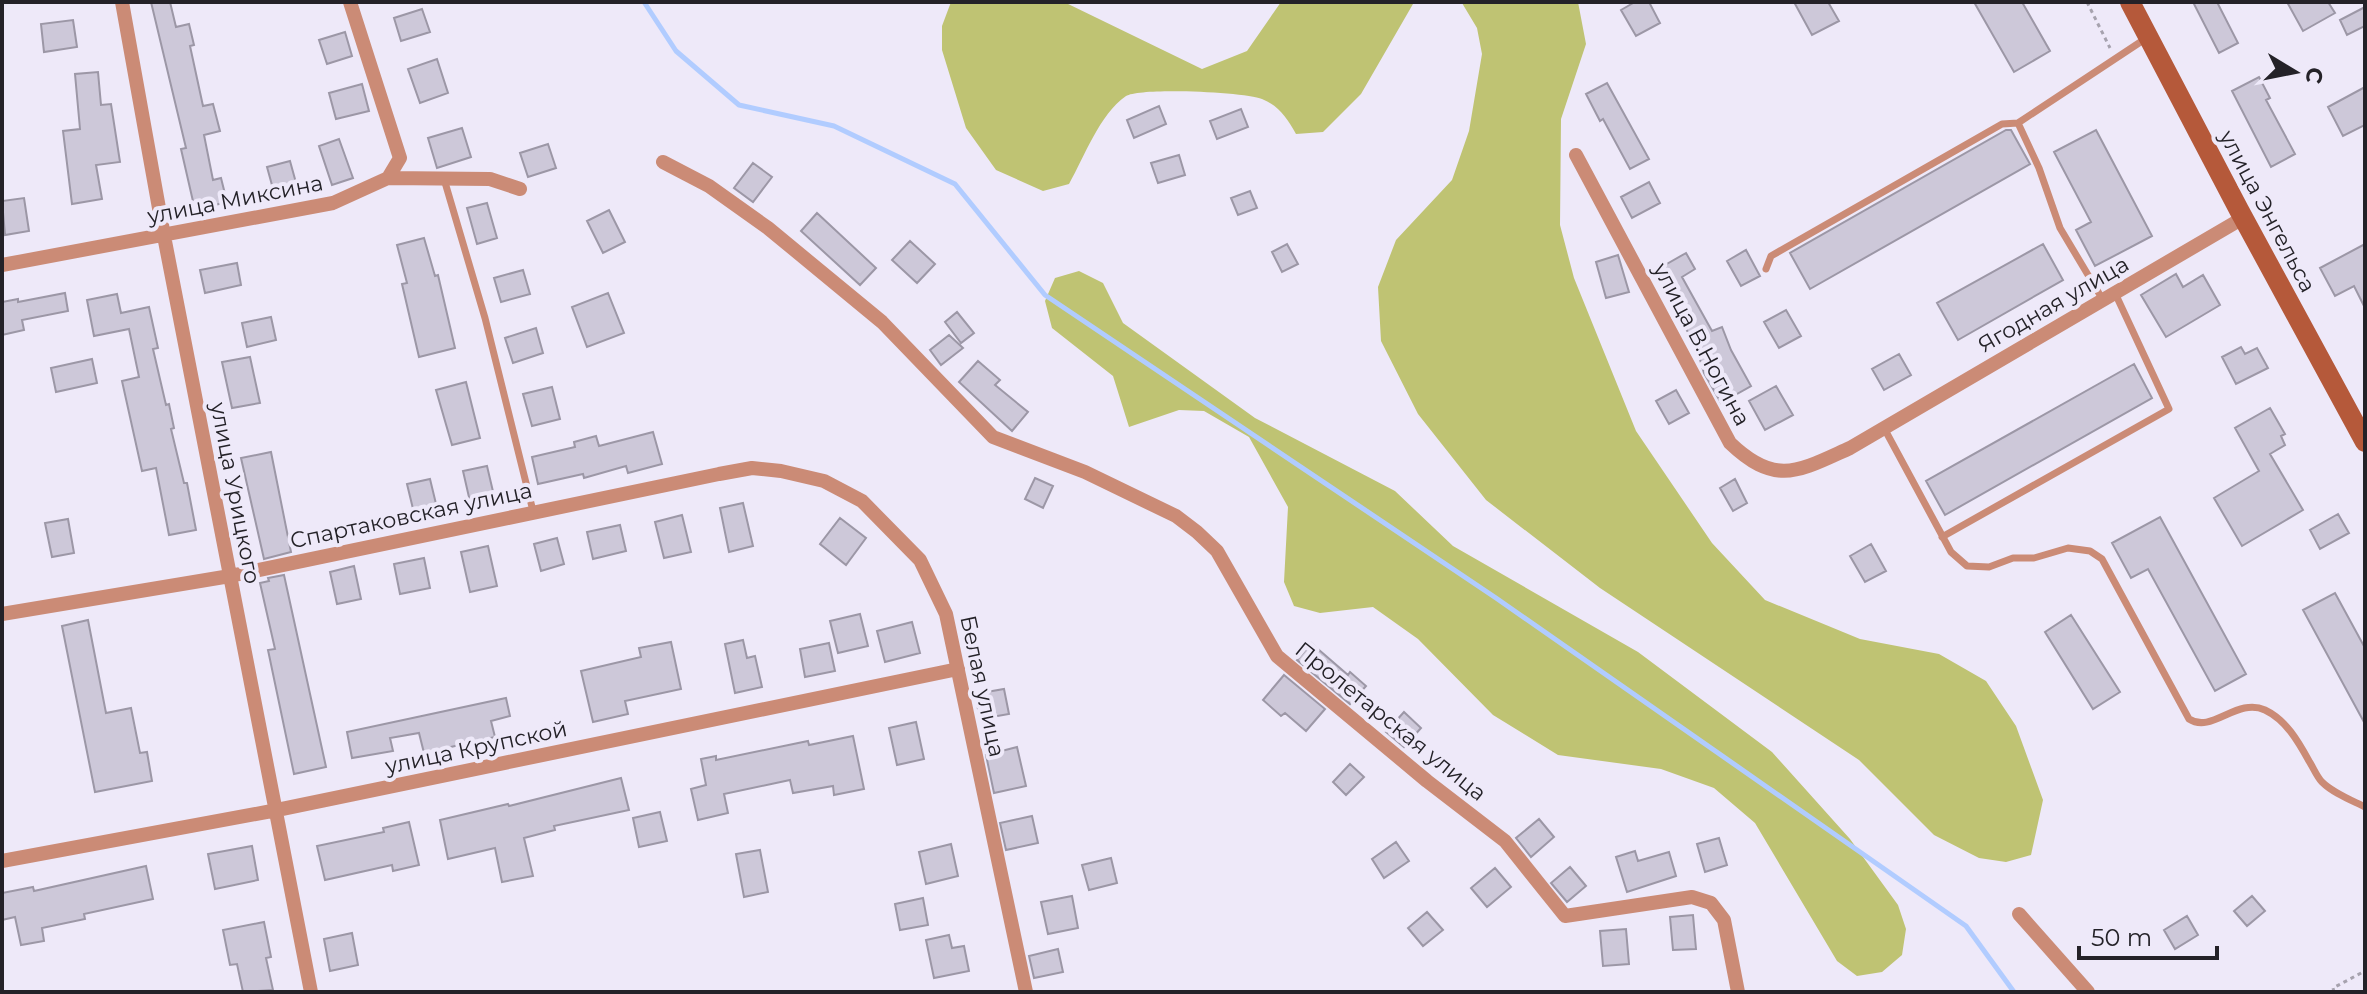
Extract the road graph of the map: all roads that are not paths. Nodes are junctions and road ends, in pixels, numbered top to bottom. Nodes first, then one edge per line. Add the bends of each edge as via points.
1 (122, 2) edge
2 (350, 2) edge
3 (2130, 2) edge
4 (2149, 37) junction
5 (2018, 123) junction
6 (1576, 155) dead end
7 (663, 162) dead end
8 (388, 178) junction
9 (444, 179) junction
10 (520, 189) dead end
11 (2243, 218) junction
12 (164, 236) junction
13 (2, 265) edge
14 (1766, 269) dead end
15 (2109, 297) junction
16 (1884, 428) junction
17 (2365, 442) edge
18 (781, 471) joint
19 (533, 511) junction
20 (1942, 537) junction
21 (230, 576) junction
22 (2, 614) edge
23 (958, 669) junction
24 (2365, 807) edge
25 (277, 810) junction
26 (2, 861) edge
27 (2019, 914) dead end
28 (311, 992) edge
29 (1026, 992) edge
30 (1738, 992) edge
31 (2088, 992) edge

1 - 12 street, улица Урицкого
2 - 8 street via 400,158
3 - 4 main road, улица Энгельса
4 - 5 lane
4 - 11 main road, улица Энгельса
5 - 14 lane via 2002,124 1771,256
5 - 15 lane via 2060,228
6 - 16 street, улица В.Ногина via 1730,443 1745,458 1764,469 1792,471
7 - 30 street, Пролетарская улица via 756,219 882,322 993,437 1085,472 1176,516 1197,532 1217,551 1277,656 1505,841 1565,916 1692,897 1711,903 1724,920
8 - 9 street, улица Миксина
8 - 12 street, улица Миксина via 333,203
9 - 10 street, улица Миксина via 490,179
9 - 19 lane
11 - 15 street, Ягодная улица
11 - 17 main road, улица Энгельса
12 - 13 street, улица Миксина
12 - 21 street, улица Урицкого
15 - 16 street, Ягодная улица
15 - 20 lane via 2169,409
16 - 20 lane
18 - 19 street, Спартаковская улица via 752,468
18 - 23 street, Белая улица via 824,481 862,501 920,560 946,614
19 - 21 street, Спартаковская улица
20 - 24 lane via 1967,566 1989,567 2068,548 2090,551 2102,559 2189,719 2205,723 2253,705 2263,708 2289,729 2321,781
21 - 22 street, Спартаковская улица
21 - 25 street, улица Урицкого
23 - 25 street, улица Крупской
23 - 29 street, Белая улица
25 - 26 street, улица Крупской
25 - 28 street, улица Урицкого
27 - 31 street

